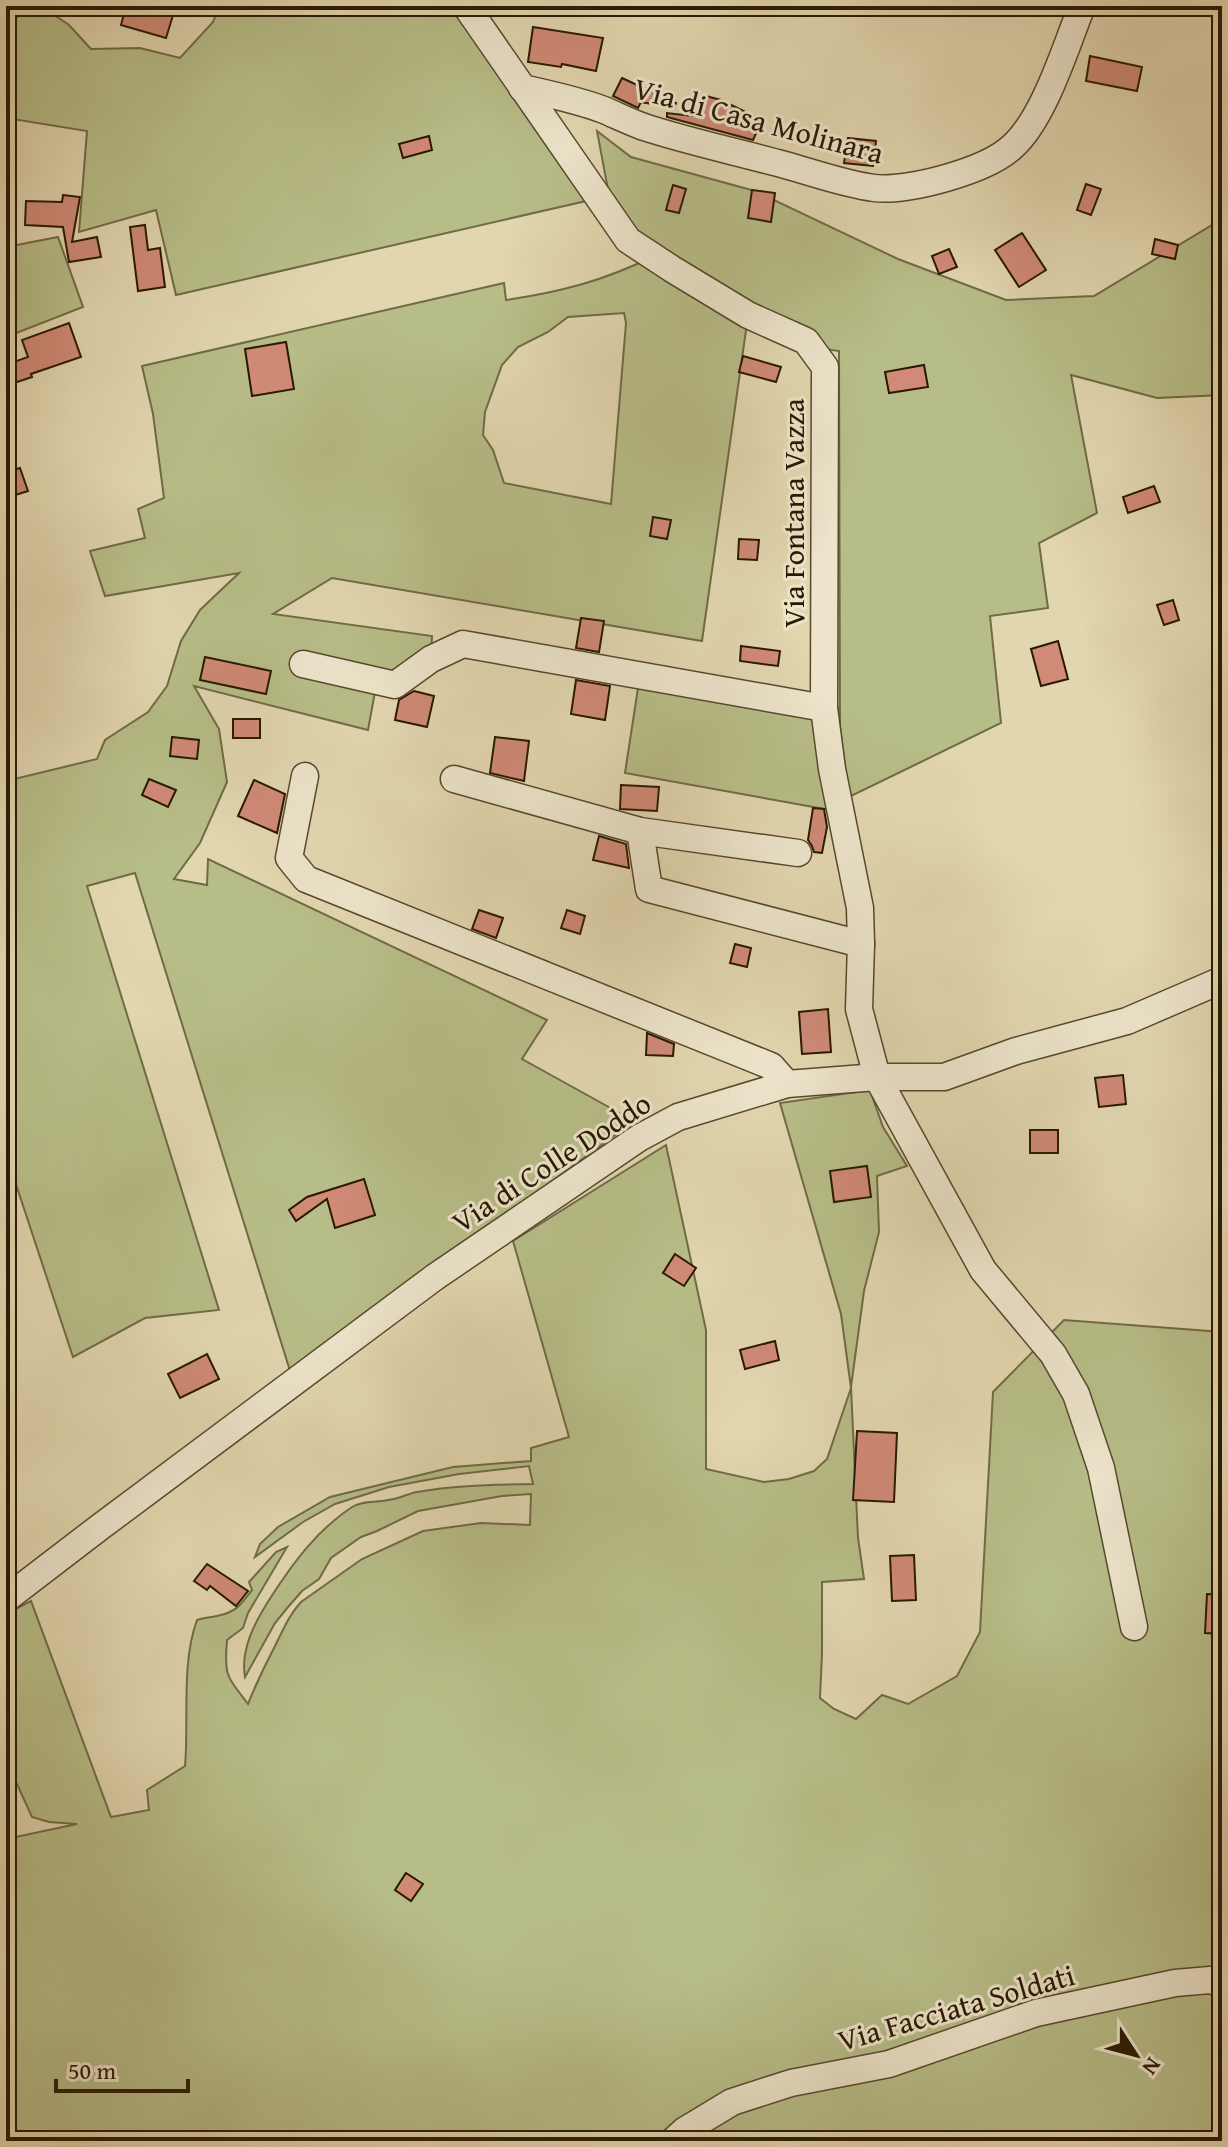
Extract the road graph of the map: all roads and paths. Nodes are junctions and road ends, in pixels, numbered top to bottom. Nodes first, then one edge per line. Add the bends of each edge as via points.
1 (466, 6) edge
2 (1082, 6) edge
3 (522, 88) junction
4 (303, 664) dead end
5 (824, 708) junction
6 (305, 776) dead end
7 (454, 779) dead end
8 (640, 831) junction
9 (798, 853) dead end
10 (861, 944) junction
11 (1222, 980) edge
12 (877, 1077) junction
13 (787, 1084) junction
14 (6, 1599) edge
15 (1134, 1627) dead end
16 (1222, 1984) edge
17 (673, 2141) edge

1 - 3 street
2 - 3 street, Via di Casa Molinara via 1039,109 1013,147 968,171 894,188 841,181
3 - 5 street, Via Fontana Vazza via 628,240 748,315 806,341 825,367
4 - 5 street via 395,685 463,644
5 - 10 street, Via Fontana Vazza via 860,908
6 - 13 street via 289,858 306,879 771,1066
7 - 8 street
8 - 9 street
8 - 10 street via 649,889
10 - 12 street, Via Fontana Vazza via 859,1009
11 - 12 street, Via di Colle Doddo via 1127,1021 944,1077
12 - 13 street, Via di Colle Doddo
12 - 15 street, Via Fontana Vazza via 983,1270 1053,1354 1076,1394 1101,1468
13 - 14 street, Via di Colle Doddo via 678,1117 639,1138 435,1277
16 - 17 street, Via Facciata Soldati via 1175,1983 1036,2013 889,2064 791,2083 732,2102

